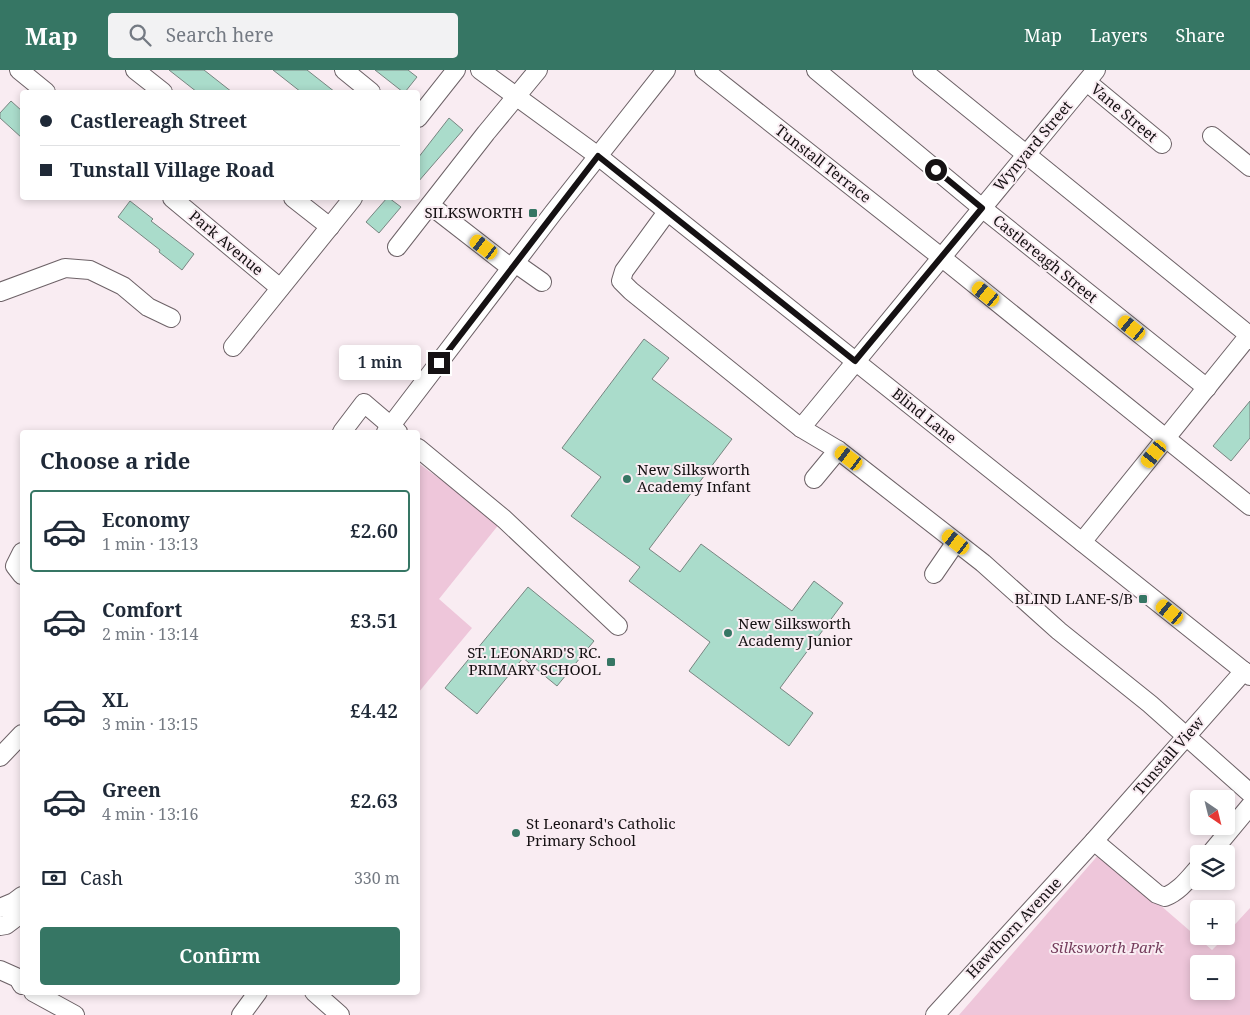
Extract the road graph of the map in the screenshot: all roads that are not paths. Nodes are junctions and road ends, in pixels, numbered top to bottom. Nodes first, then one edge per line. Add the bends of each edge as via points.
1 (19, 70) edge
2 (135, 70) edge
3 (344, 70) edge
4 (456, 70) edge
5 (480, 70) edge
6 (538, 70) edge
7 (666, 70) edge
8 (704, 70) edge
9 (816, 70) edge
10 (925, 71) edge
11 (1092, 76) edge
12 (44, 90) edge
13 (160, 90) edge
14 (369, 90) edge
15 (517, 97) junction
16 (420, 115) edge
17 (1212, 136) dead end
18 (1162, 144) dead end
19 (1026, 155) junction
20 (598, 156) junction
21 (1250, 167) edge
22 (174, 200) edge
23 (296, 200) edge
24 (351, 200) edge
25 (430, 205) junction
26 (982, 208) junction
27 (667, 212) junction
28 (330, 227) junction
29 (397, 247) dead end
30 (941, 257) junction
31 (513, 265) junction
32 (542, 282) dead end
33 (280, 288) junction
34 (0, 292) edge
35 (171, 318) dead end
36 (1249, 334) edge
37 (233, 347) dead end
38 (855, 361) junction
39 (1207, 388) junction
40 (801, 428) junction
41 (344, 430) edge
42 (391, 430) edge
43 (393, 430) edge
44 (1166, 440) junction
45 (420, 450) edge
46 (838, 450) junction
47 (814, 479) dead end
48 (1250, 505) edge
49 (956, 542) junction
50 (1082, 542) junction
51 (20, 556) edge
52 (20, 572) edge
53 (934, 574) dead end
54 (618, 626) dead end
55 (1247, 673) edge
56 (1186, 735) junction
57 (20, 736) edge
58 (0, 757) edge
59 (1250, 793) edge
60 (1250, 806) edge
61 (1094, 841) junction
62 (1218, 845) edge
63 (1190, 877) edge
64 (20, 898) edge
65 (0, 908) edge
66 (20, 914) edge
67 (0, 926) edge
68 (0, 970) edge
69 (20, 982) edge
70 (38, 995) edge
71 (256, 995) edge
72 (317, 995) edge
73 (75, 1015) edge
74 (241, 1015) edge
75 (340, 1015) edge
76 (934, 1015) edge

1 - 12 street
2 - 13 street
3 - 14 street
4 - 16 street
5 - 15 street, Blind Lane
6 - 15 street
7 - 20 street
8 - 30 street, Tunstall Terrace
9 - 26 street, Castlereagh Street
10 - 19 street
11 - 18 street, Vane Street
11 - 19 street, Wynyard Street
15 - 20 street, Blind Lane
15 - 25 street
17 - 21 street
19 - 26 street, Wynyard Street
19 - 36 street
20 - 27 street, Blind Lane
20 - 31 street
22 - 33 street, Park Avenue
23 - 28 street
24 - 28 street
25 - 29 street
25 - 31 street
26 - 30 street, Wynyard Street
26 - 39 street, Castlereagh Street
27 - 38 street, Blind Lane
27 - 40 street via 624,270 621,281
28 - 33 street
30 - 38 street, Wynyard Street
30 - 44 street, Tunstall Terrace
31 - 32 street
31 - 43 street
33 - 37 street
34 - 35 street via 65,268 90,270 123,286 148,307
36 - 39 street
38 - 40 street, Wynyard Street
38 - 50 street, Blind Lane
39 - 44 street
40 - 46 street
41 - 42 street via 364,403
44 - 48 street, Tunstall Terrace
44 - 50 street
45 - 54 street via 504,519
46 - 47 street
46 - 49 street
49 - 53 street
49 - 56 street
50 - 55 street, Blind Lane
51 - 52 street via 15,566
55 - 56 street, Tunstall View
56 - 59 street
56 - 61 street, Tunstall View
57 - 58 street
60 - 62 street
61 - 63 street via 1157,894 1165,897 1173,894
61 - 76 street, Hawthorn Avenue
64 - 65 street
66 - 67 street
68 - 69 street
70 - 73 street
71 - 74 street
72 - 75 street

